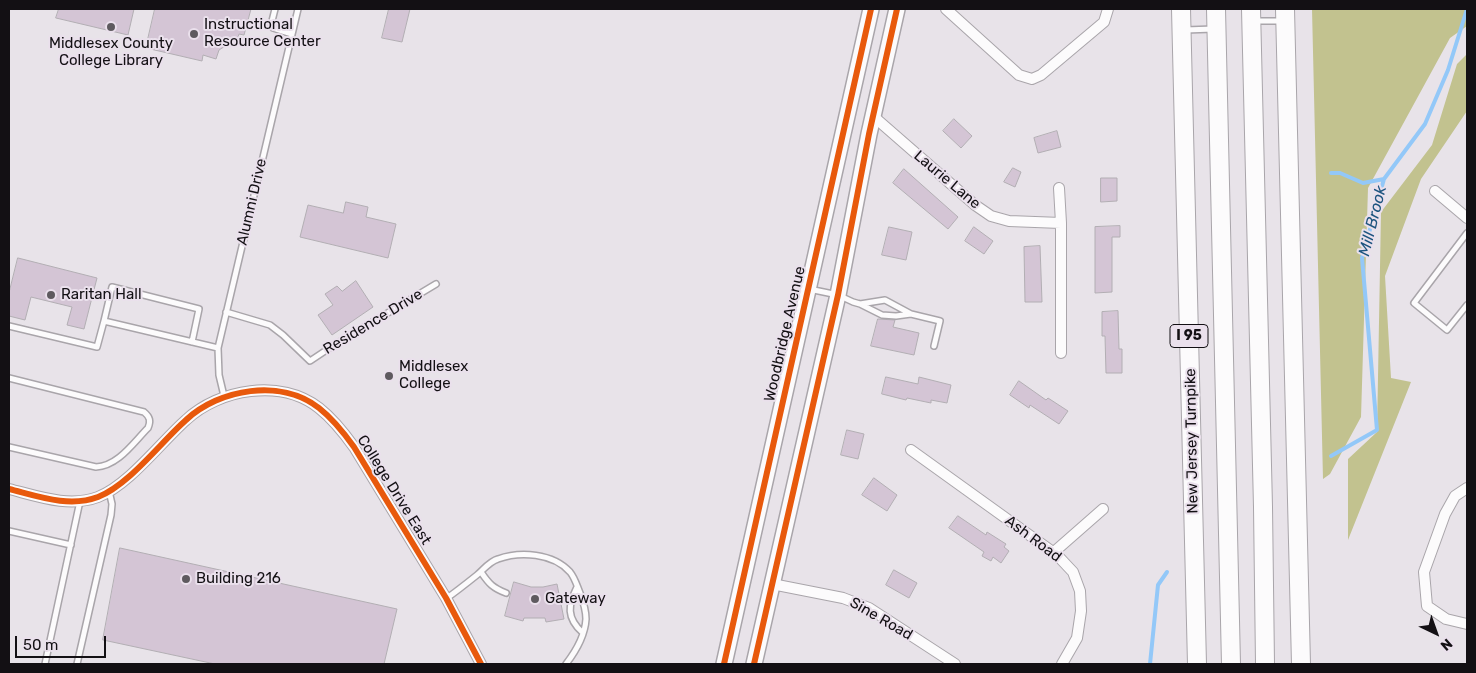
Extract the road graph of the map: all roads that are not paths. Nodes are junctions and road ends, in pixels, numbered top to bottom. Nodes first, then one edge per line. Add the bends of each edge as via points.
1 (275, 9) edge
2 (298, 9) edge
3 (861, 9) edge
4 (871, 9) edge
5 (897, 9) edge
6 (946, 9) edge
7 (1108, 9) edge
8 (1181, 9) edge
9 (1216, 9) edge
10 (1251, 15) edge
11 (1286, 15) edge
12 (1216, 29) junction
13 (1182, 30) junction
14 (292, 34) junction
15 (850, 101) junction
16 (873, 116) junction
17 (1059, 188) dead end
18 (1435, 191) dead end
19 (1467, 218) edge
20 (1061, 223) junction
21 (1467, 232) edge
22 (436, 284) dead end
23 (808, 289) junction
24 (838, 294) junction
25 (860, 304) junction
26 (1467, 305) edge
27 (226, 312) junction
28 (910, 314) junction
29 (104, 321) junction
30 (9, 326) edge
31 (192, 342) junction
32 (934, 346) dead end
33 (218, 348) junction
34 (1061, 353) dead end
35 (9, 378) edge
36 (224, 396) junction
37 (9, 447) edge
38 (911, 450) dead end
39 (9, 488) edge
40 (1467, 488) edge
41 (110, 491) junction
42 (80, 501) junction
43 (1103, 509) dead end
44 (9, 531) edge
45 (71, 545) junction
46 (1054, 552) junction
47 (481, 572) junction
48 (772, 584) junction
49 (577, 587) junction
50 (506, 593) dead end
51 (446, 598) junction
52 (1467, 624) edge
53 (583, 633) junction
54 (45, 664) edge
55 (77, 664) edge
56 (482, 664) edge
57 (566, 664) edge
58 (724, 664) edge
59 (754, 664) edge
60 (955, 664) edge
61 (1062, 664) edge
62 (1197, 664) edge
63 (1231, 664) edge
64 (1265, 664) edge
65 (1301, 664) edge

1 - 14 lane via 273,28
2 - 14 lane, Alumni Drive
3 - 15 main road
4 - 15 main road, Woodbridge Avenue
5 - 16 main road
6 - 7 street via 1019,76 1032,79 1104,22
8 - 13 highway, New Jersey Turnpike / I 95
9 - 12 highway, I 95
10 - 11 lane
10 - 64 highway
11 - 65 highway
12 - 13 lane
12 - 63 highway, I 95
13 - 62 highway, New Jersey Turnpike / I 95
14 - 27 lane, Alumni Drive
15 - 23 main road, Woodbridge Avenue
16 - 20 street, Laurie Lane via 991,216 1009,221
16 - 24 main road
17 - 20 street
18 - 19 street
20 - 34 street
21 - 26 lane via 1414,303 1447,330
22 - 27 lane, Residence Drive via 310,361 270,325
23 - 24 lane
23 - 58 main road, Woodbridge Avenue
24 - 25 lane
24 - 48 main road
25 - 28 lane via 882,315
25 - 28 lane via 885,300
27 - 33 lane, Alumni Drive
28 - 32 lane via 940,321
29 - 30 lane via 97,347
29 - 31 lane
29 - 31 lane via 112,287 199,309
31 - 33 lane
33 - 36 lane, Alumni Drive
35 - 37 lane via 144,412 150,422 118,458 102,467
36 - 41 street, College Drive East via 203,406 187,419
36 - 51 street, College Drive East via 276,391 294,394 319,408 354,447
38 - 46 street, Ash Road
39 - 42 street, College Drive East via 50,499
40 - 52 street via 1455,496 1445,514 1424,572 1428,606 1446,620
41 - 42 street, College Drive East
41 - 55 lane via 112,515
42 - 45 lane
43 - 46 street
44 - 45 lane
45 - 54 lane
46 - 61 street, Ash Road via 1073,572 1080,591 1077,638
47 - 49 lane via 496,559 517,554 539,556 569,572
47 - 50 lane via 494,589
47 - 51 lane
48 - 59 main road
48 - 60 street, Sine Road via 843,598 869,608
49 - 53 lane via 586,618
49 - 53 lane via 570,606 573,622
51 - 56 street, College Drive East
53 - 57 lane

